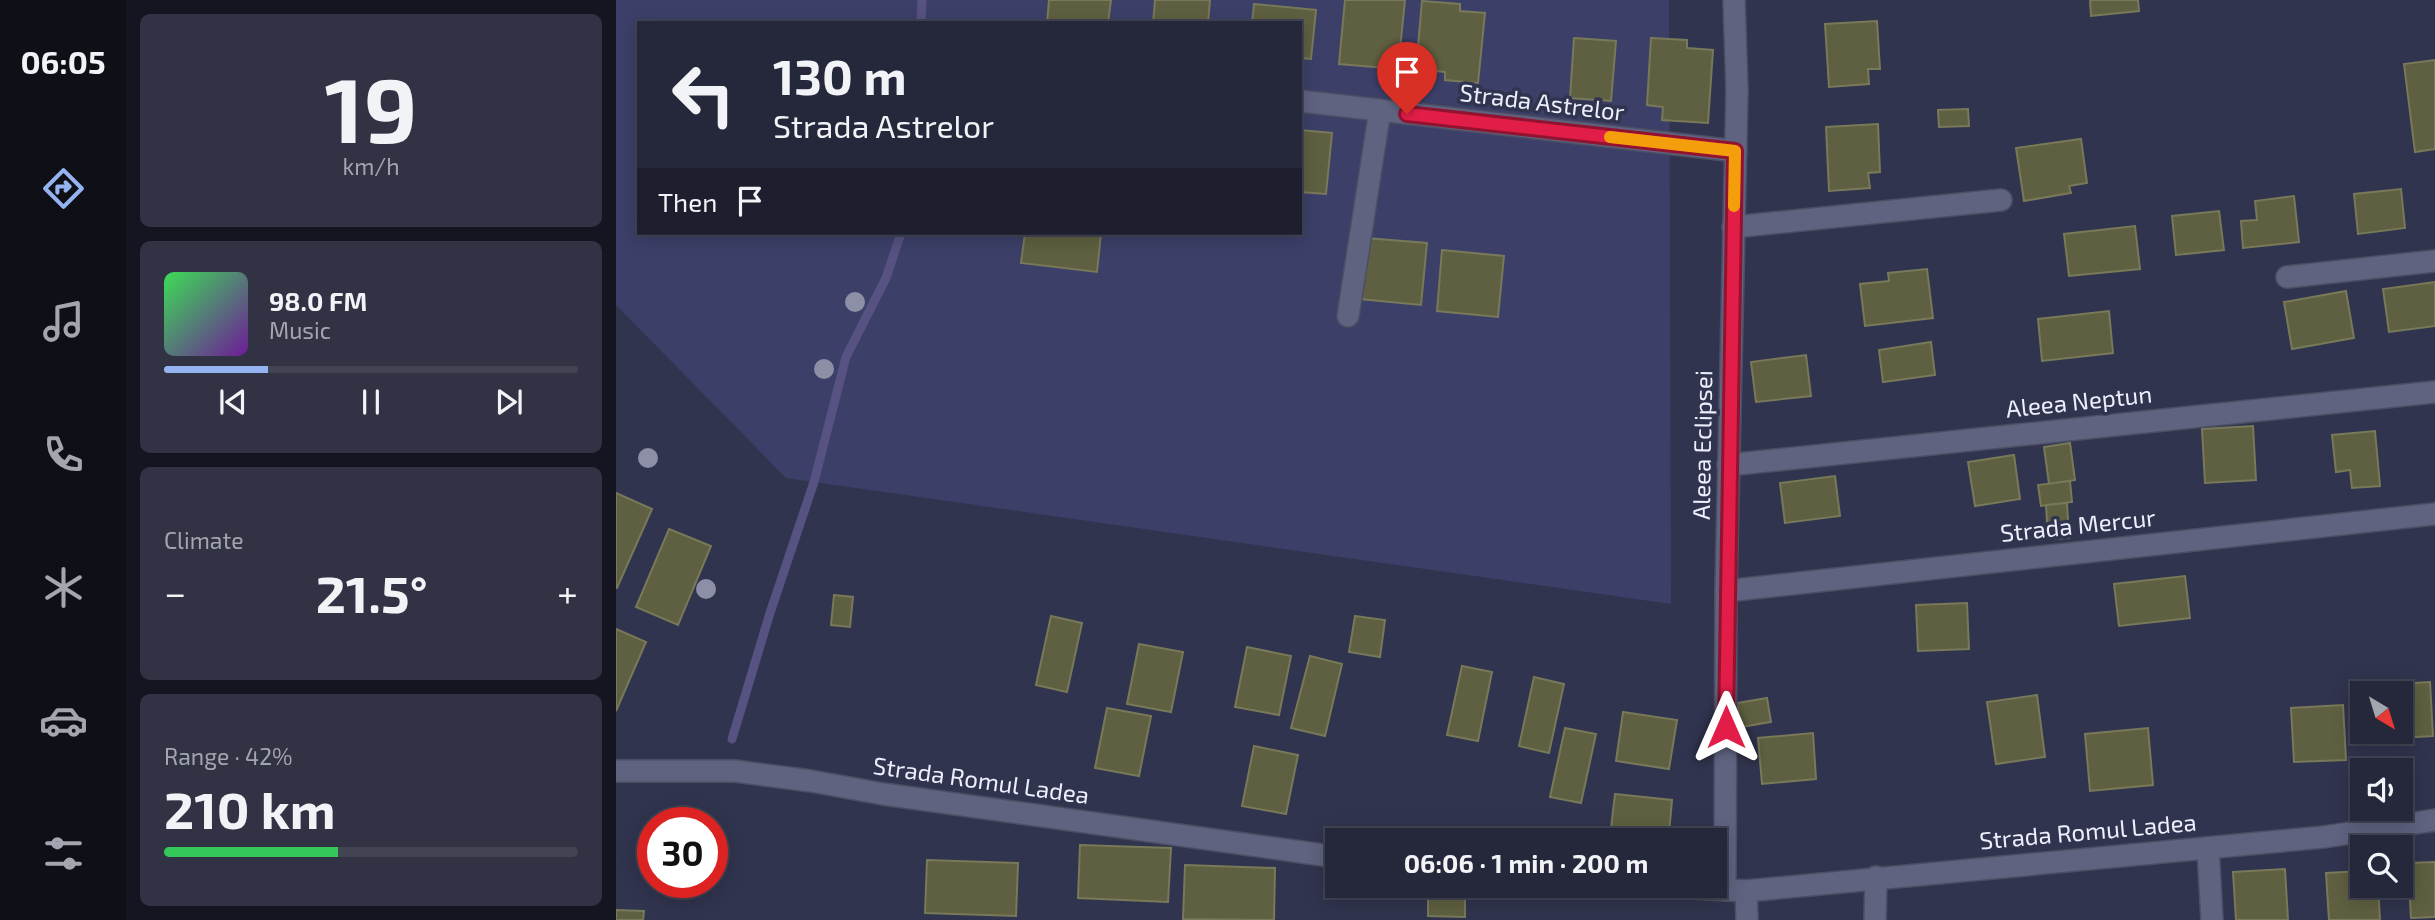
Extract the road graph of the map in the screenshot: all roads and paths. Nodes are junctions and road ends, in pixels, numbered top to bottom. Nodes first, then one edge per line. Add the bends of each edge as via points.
1 (1734, 0) edge
2 (1302, 101) edge
3 (1380, 110) junction
4 (1735, 151) junction
5 (2001, 201) dead end
6 (1733, 227) junction
7 (2435, 261) edge
8 (2287, 277) dead end
9 (1349, 316) dead end
10 (2435, 392) edge
11 (1728, 465) junction
12 (2435, 514) edge
13 (1726, 591) junction
14 (616, 771) edge
15 (2435, 821) edge
16 (2208, 848) junction
17 (1325, 855) edge
18 (1876, 877) junction
19 (1727, 890) edge
20 (1736, 890) junction
21 (1748, 920) edge
22 (1875, 920) edge
23 (2212, 920) edge

1 - 4 street, Aleea Eclipsei
2 - 3 street, Strada Astrelor
3 - 4 street, Strada Astrelor
3 - 9 street
4 - 6 street, Aleea Eclipsei
5 - 6 street
6 - 11 street, Aleea Eclipsei
7 - 8 street
10 - 11 street, Aleea Neptun
11 - 13 street, Aleea Eclipsei
12 - 13 street, Strada Mercur
13 - 20 street, Aleea Eclipsei
14 - 17 street, Strada Romul Ladea via 757,773
15 - 16 street, Strada Romul Ladea
16 - 18 street, Strada Romul Ladea
16 - 23 street
18 - 20 street, Strada Romul Ladea
18 - 22 street
19 - 20 street, Strada Romul Ladea
20 - 21 street

